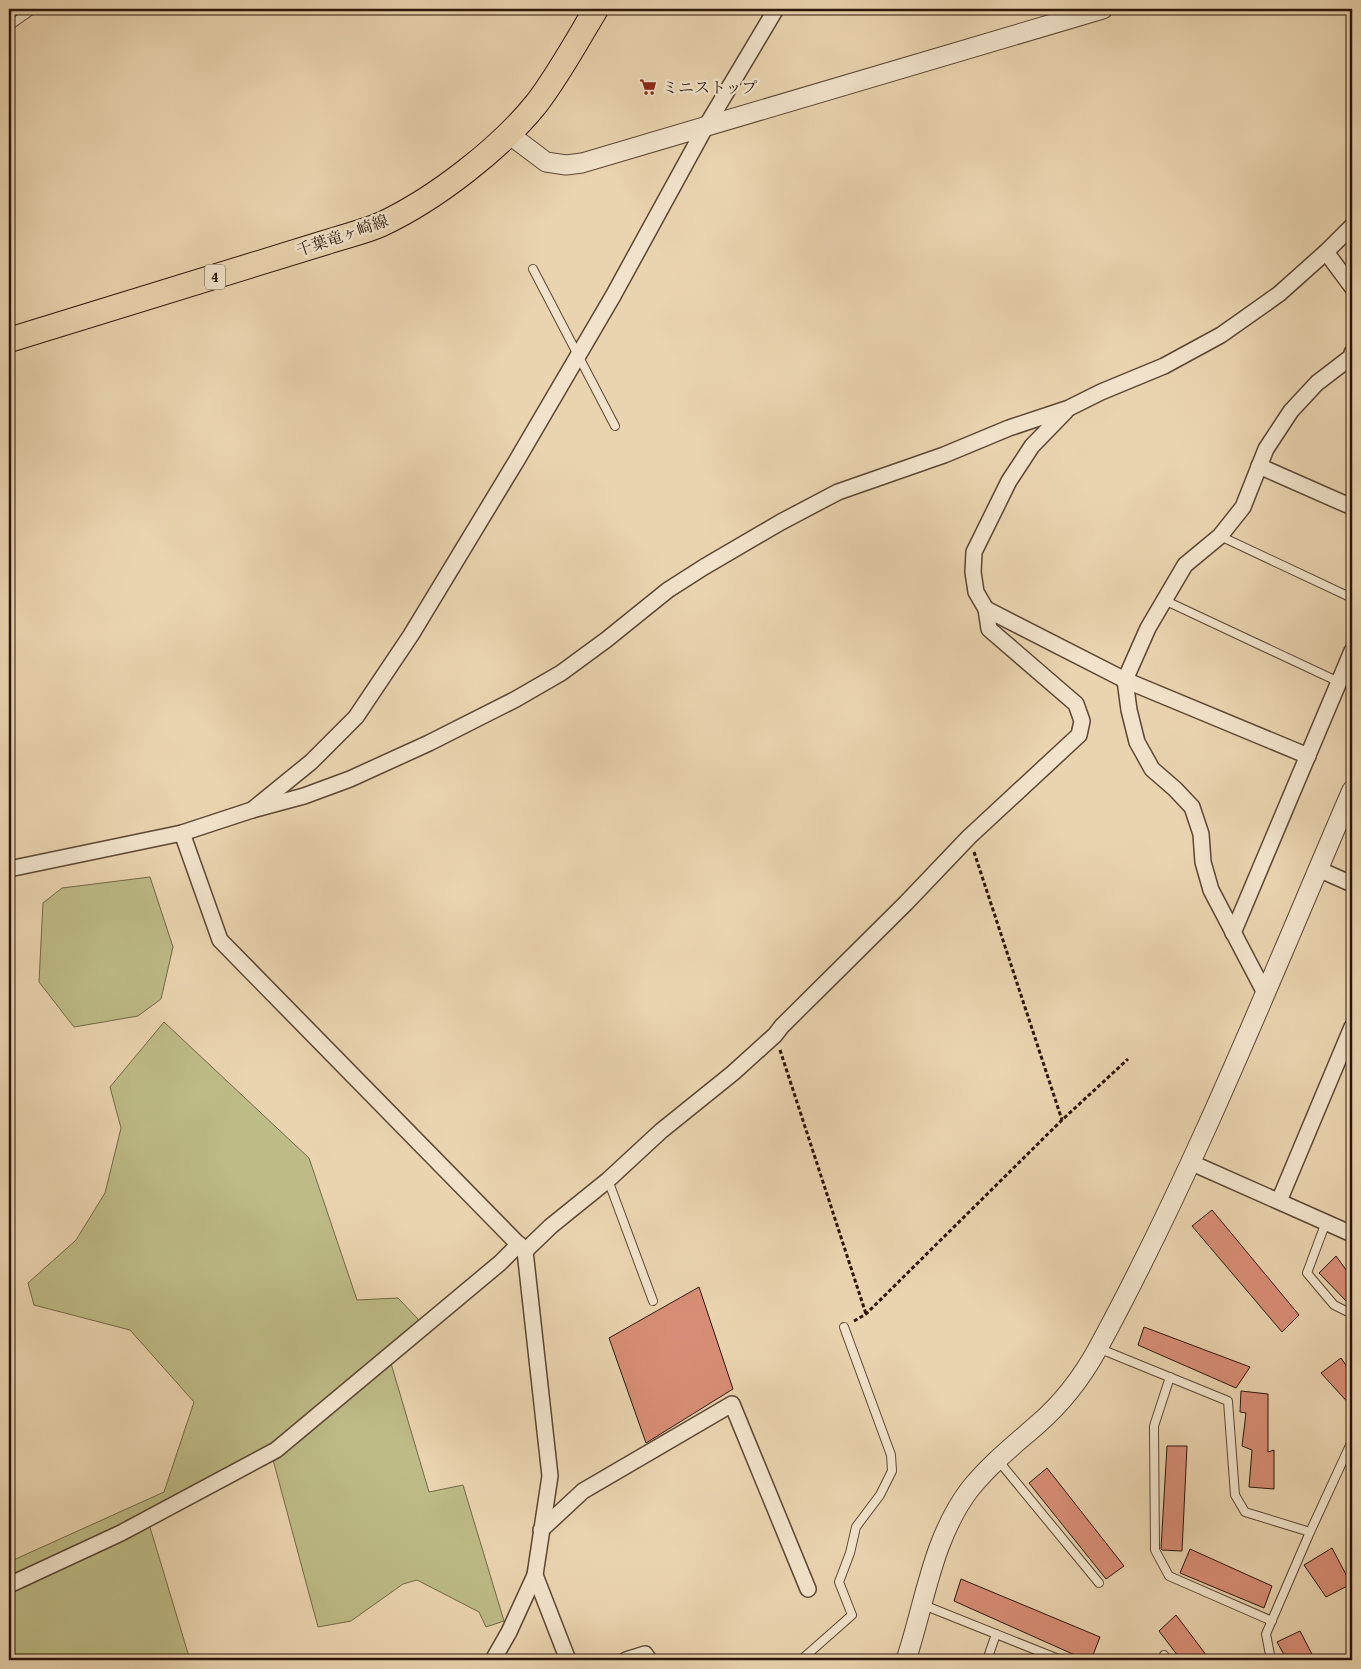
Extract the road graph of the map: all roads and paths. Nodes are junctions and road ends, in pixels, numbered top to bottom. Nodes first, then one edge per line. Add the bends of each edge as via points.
1 (33, 9) edge
2 (596, 9) edge
3 (776, 9) edge
4 (1103, 9) edge
5 (9, 26) edge
6 (705, 128) junction
7 (509, 134) junction
8 (1352, 226) edge
9 (1326, 252) junction
10 (533, 269) dead end
11 (1352, 287) edge
12 (9, 340) edge
13 (1352, 354) edge
14 (578, 356) junction
15 (1069, 408) junction
16 (615, 426) dead end
17 (1259, 466) junction
18 (1352, 507) edge
19 (1220, 536) junction
20 (1352, 598) edge
21 (1164, 600) junction
22 (986, 609) junction
23 (1352, 651) edge
24 (1125, 680) junction
25 (1339, 682) junction
26 (1308, 756) junction
27 (1352, 790) edge
28 (252, 810) junction
29 (182, 833) junction
30 (969, 837) junction
31 (9, 869) edge
32 (1318, 869) junction
33 (1352, 884) edge
34 (1233, 933) junction
35 (1265, 994) junction
36 (1352, 1027) edge
37 (776, 1035) junction
38 (1128, 1059) dead end
39 (1062, 1120) junction
40 (1192, 1163) junction
41 (608, 1180) junction
42 (1279, 1202) junction
43 (1326, 1222) junction
44 (1352, 1234) edge
45 (522, 1247) junction
46 (653, 1301) dead end
47 (866, 1314) junction
48 (1352, 1314) edge
49 (844, 1327) joint
50 (1098, 1348) junction
51 (1170, 1377) junction
52 (1352, 1441) edge
53 (998, 1459) junction
54 (541, 1530) junction
55 (1310, 1532) junction
56 (535, 1575) junction
57 (1098, 1583) dead end
58 (9, 1585) edge
59 (808, 1589) dead end
60 (921, 1604) junction
61 (1272, 1621) junction
62 (996, 1634) junction
63 (493, 1660) edge
64 (568, 1660) edge
65 (626, 1660) edge
66 (649, 1660) edge
67 (801, 1660) edge
68 (906, 1660) edge
69 (987, 1660) edge
70 (1061, 1660) edge
71 (1271, 1660) edge

1 - 5 lane
2 - 7 main road, 千葉竜ヶ崎線 / 4 via 537,103
3 - 6 street
4 - 6 street
6 - 7 street via 566,165 546,162
6 - 14 street
7 - 12 main road, 千葉竜ヶ崎線 / 4 via 447,184 380,225
8 - 9 street
9 - 11 street
9 - 15 street via 1279,294 1221,335 1164,366
10 - 14 lane
13 - 17 street via 1317,383 1291,411
14 - 16 lane
14 - 28 street via 411,635 356,718 311,762
15 - 22 street via 1032,446 1009,481 974,552 976,592
15 - 28 street via 838,492 668,590 562,673 516,699 429,744 350,779
17 - 18 street
17 - 19 street via 1243,507
19 - 20 lane
19 - 21 street via 1185,565
21 - 24 street
21 - 25 lane
22 - 24 street
22 - 30 street via 988,629 1076,704 1082,721 1079,736
23 - 25 street
24 - 26 street
24 - 34 street via 1137,742 1152,769 1192,807 1201,834 1203,862 1211,890
25 - 26 street
26 - 34 street
27 - 32 street
28 - 29 street
29 - 31 street
29 - 45 street via 220,940
30 - 37 street
30 - 39 path
32 - 33 street
32 - 35 street
34 - 35 street
35 - 40 street
36 - 42 street
37 - 41 street
37 - 47 path
38 - 39 path
39 - 47 path
40 - 42 street
40 - 50 street
41 - 45 street
41 - 46 lane
42 - 43 street
43 - 44 street
43 - 48 lane via 1307,1273 1334,1305
45 - 54 street via 550,1476
45 - 58 street via 276,1450 121,1533
47 - 49 path
49 - 67 lane via 891,1454 892,1471 880,1495 856,1527 839,1582 852,1615
50 - 51 lane
50 - 53 street via 1059,1402
51 - 55 lane via 1228,1401 1235,1495 1245,1512
51 - 61 lane via 1154,1426 1155,1550 1169,1576
52 - 55 lane
53 - 57 lane
53 - 60 street via 969,1491 952,1519
54 - 56 street
54 - 59 street via 583,1491 732,1404
55 - 61 lane
56 - 63 street
56 - 64 street
60 - 62 lane
60 - 68 street
61 - 71 lane via 1266,1634
62 - 69 lane
62 - 70 lane
65 - 66 street via 645,1654

